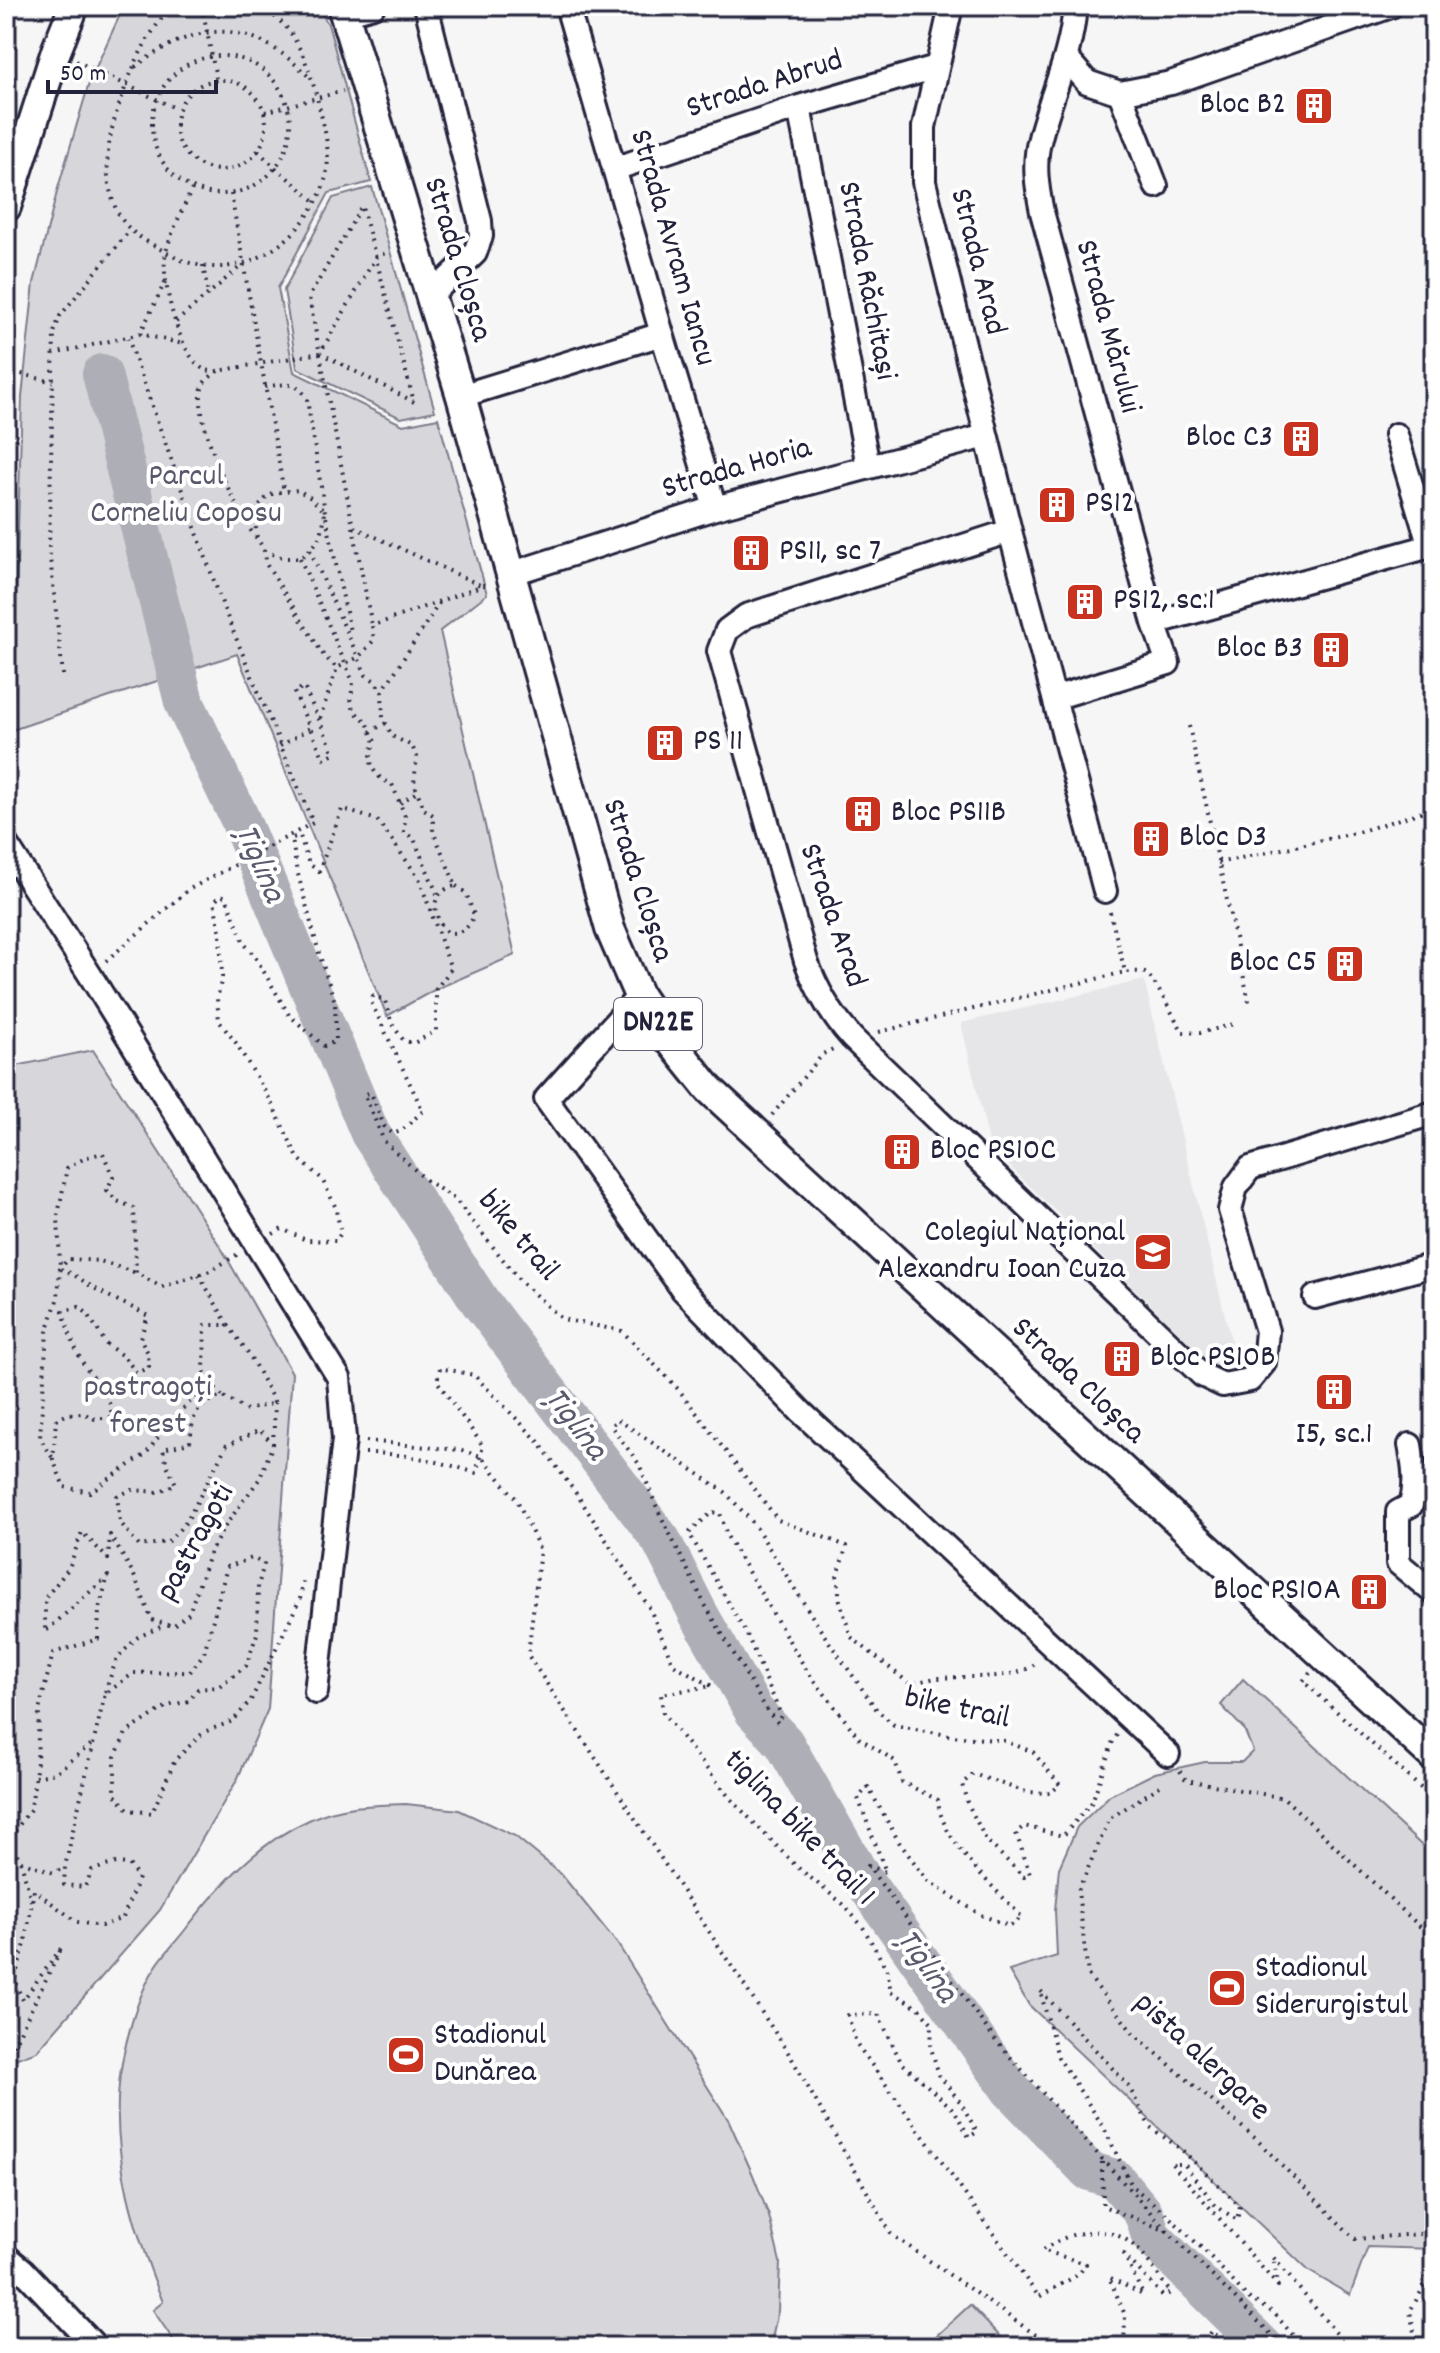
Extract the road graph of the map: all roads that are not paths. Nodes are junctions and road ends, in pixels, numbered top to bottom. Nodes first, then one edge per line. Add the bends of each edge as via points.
1 (74, 6) edge
2 (373, 6) edge
3 (426, 6) edge
4 (567, 6) edge
5 (951, 6) edge
6 (1075, 6) edge
7 (1387, 7) edge
8 (341, 9) edge
9 (1067, 59) junction
10 (936, 67) junction
11 (1120, 93) junction
12 (799, 107) junction
13 (614, 169) junction
14 (1156, 186) dead end
15 (6, 207) edge
16 (431, 295) junction
17 (662, 334) junction
18 (461, 396) junction
19 (1396, 435) dead end
20 (986, 436) junction
21 (868, 466) junction
22 (715, 508) junction
23 (1010, 531) junction
24 (1432, 546) edge
25 (510, 574) junction
26 (1154, 623) junction
27 (1054, 698) junction
28 (6, 844) edge
29 (1105, 891) road end
30 (639, 996) junction
31 (1434, 1113) edge
32 (1434, 1265) edge
33 (1315, 1297) dead end
34 (1410, 1445) dead end
35 (1434, 1593) edge
36 (316, 1692) dead end
37 (1168, 1754) road end
38 (1434, 1757) edge
39 (6, 2256) edge
40 (96, 2347) edge

1 - 15 main road
2 - 8 street
3 - 16 street via 481,236 475,253
4 - 13 street, Strada Avram Iancu
5 - 10 street, Strada Arad
6 - 9 street, Strada Mărului
7 - 11 street via 1171,83
8 - 16 main road, Strada Cloșca / DN22E
9 - 11 street via 1087,82
9 - 26 street, Strada Mărului via 1039,141 1036,179
10 - 12 street, Strada Abrud
10 - 20 street, Strada Arad via 924,127 924,182
11 - 14 street
12 - 13 street, Strada Abrud
12 - 21 street, Strada Răchitași
13 - 17 street, Strada Avram Iancu
16 - 18 main road, Strada Cloșca / DN22E
17 - 18 street
17 - 22 street, Strada Avram Iancu
18 - 25 main road, Strada Cloșca / DN22E
19 - 24 street
20 - 21 street, Strada Horia
20 - 23 street, Strada Arad
21 - 22 street, Strada Horia
22 - 25 street, Strada Horia
23 - 27 street, Strada Arad
23 - 31 street, Strada Arad via 746,616 727,630 719,651 806,961 834,1019 1202,1375 1223,1385 1250,1380 1264,1363 1267,1331 1230,1210 1236,1187 1250,1168
24 - 26 street
25 - 30 main road, Strada Cloșca / DN22E via 610,929
26 - 27 street, Strada Mărului via 1168,663
27 - 29 street, Strada Arad
28 - 36 street via 339,1378 343,1446
30 - 37 street via 546,1099 683,1290 801,1412
30 - 38 main road, Strada Cloșca / DN22E via 709,1089
32 - 33 street
34 - 35 street via 1415,1489 1411,1505 1398,1512 1398,1563
39 - 40 street

